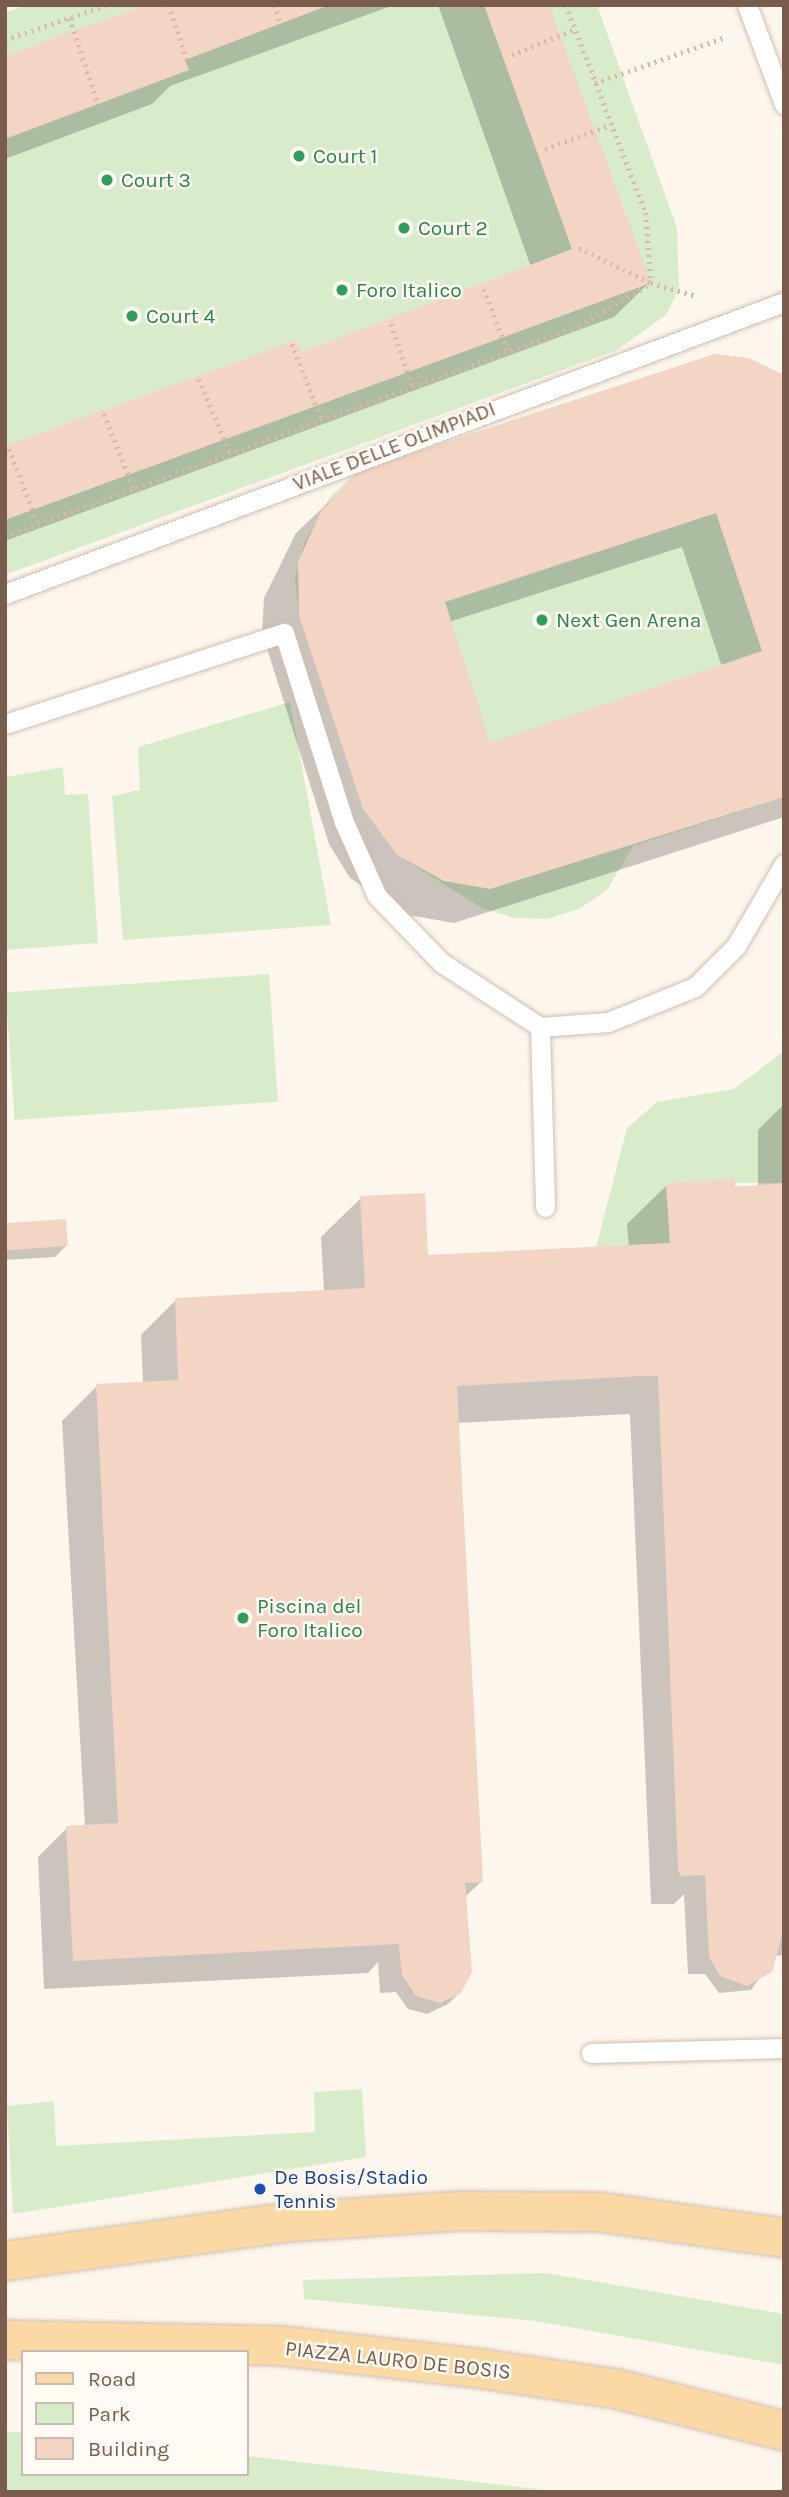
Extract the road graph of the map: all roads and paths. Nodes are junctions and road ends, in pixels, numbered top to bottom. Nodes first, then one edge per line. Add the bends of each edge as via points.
1 (107, 5) edge
2 (169, 5) edge
3 (274, 5) edge
4 (566, 5) edge
5 (747, 5) edge
6 (69, 18) junction
7 (281, 23) dead end
8 (755, 27) junction
9 (575, 29) junction
10 (5, 40) edge
11 (512, 55) dead end
12 (187, 60) dead end
13 (595, 83) junction
14 (98, 104) dead end
15 (784, 104) edge
16 (610, 125) junction
17 (545, 149) dead end
18 (579, 248) dead end
19 (651, 283) junction
20 (484, 289) dead end
21 (678, 290) dead end
22 (784, 302) edge
23 (391, 324) dead end
24 (292, 344) dead end
25 (508, 352) junction
26 (199, 379) dead end
27 (413, 388) junction
28 (104, 414) dead end
29 (322, 420) junction
30 (9, 449) dead end
31 (232, 456) junction
32 (134, 489) junction
33 (38, 523) junction
34 (5, 536) edge
35 (5, 594) edge
36 (5, 724) edge
37 (784, 864) edge
38 (540, 1027) junction
39 (545, 1207) dead end
40 (784, 2048) edge
41 (591, 2053) dead end
42 (784, 2238) edge
43 (5, 2261) edge
44 (5, 2340) edge
45 (784, 2431) edge

1 - 6 path
2 - 12 path
3 - 7 path
4 - 9 path
5 - 8 lane
6 - 10 path
6 - 14 path
8 - 13 path
8 - 15 lane
9 - 11 path
9 - 13 path
13 - 16 path
16 - 17 path
16 - 19 path via 646,213
18 - 19 path
19 - 21 path
19 - 25 path via 579,326
20 - 25 path
22 - 35 lane, VIALE DELLE OLIMPIADI
23 - 27 path
24 - 29 path
25 - 27 path
26 - 31 path
27 - 29 path
28 - 32 path
29 - 31 path
30 - 33 path
31 - 32 path
32 - 33 path
33 - 34 path
36 - 38 lane via 284,633 344,822 377,896 442,963
37 - 38 lane via 736,946 695,988 608,1022
38 - 39 lane
40 - 41 lane
42 - 43 main road via 599,2213 462,2211 290,2222
44 - 45 main road, PIAZZA LAURO DE BOSIS via 282,2346 483,2369 618,2389

